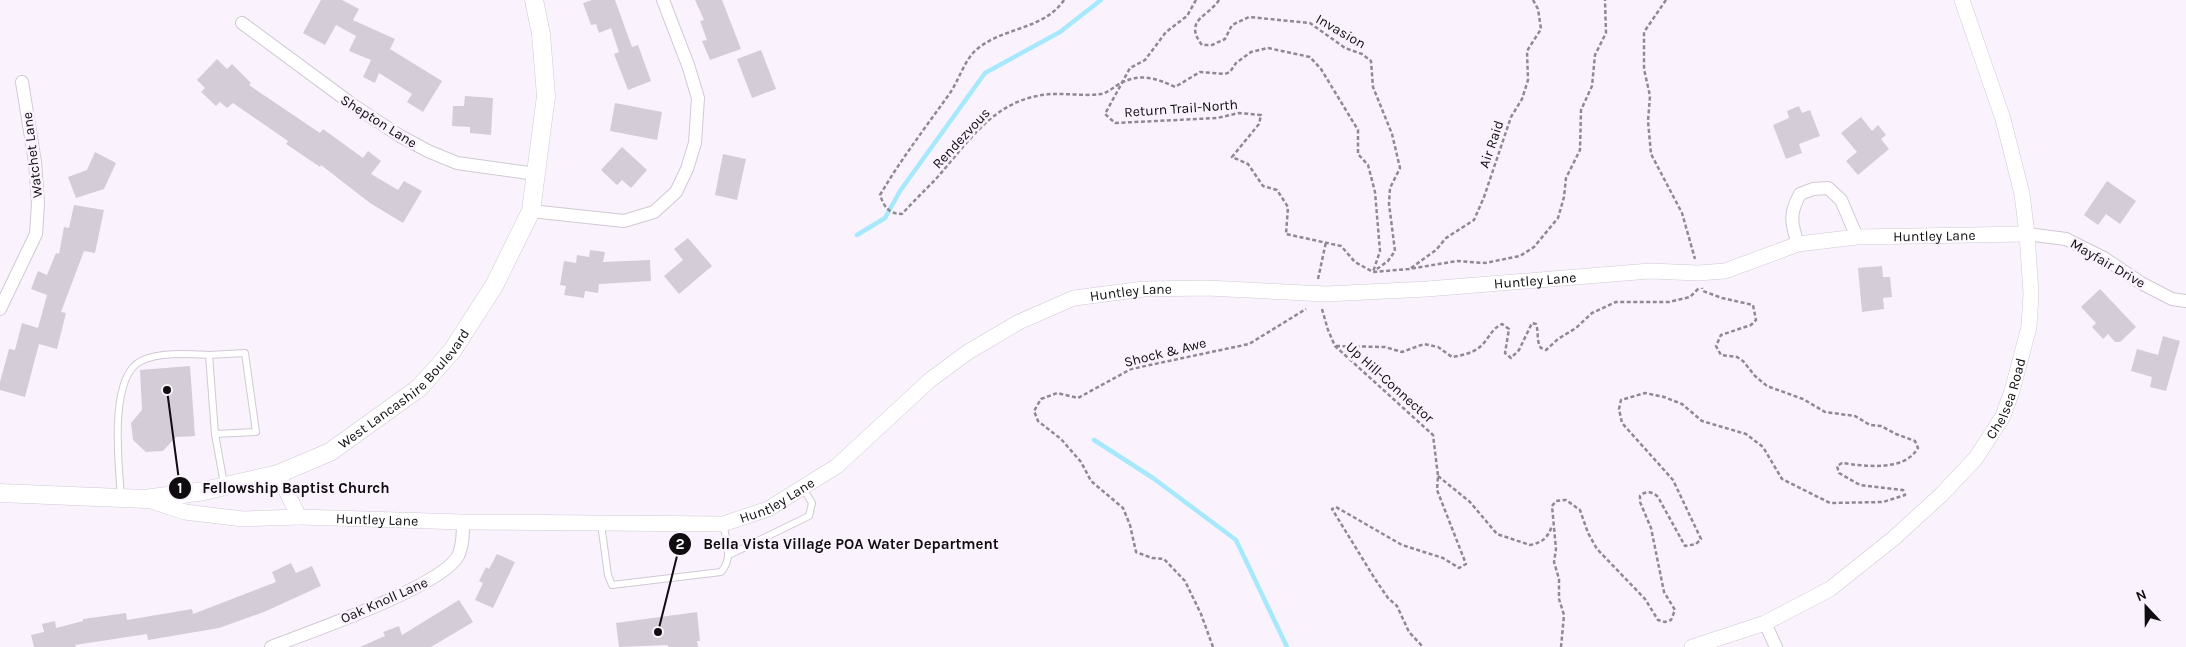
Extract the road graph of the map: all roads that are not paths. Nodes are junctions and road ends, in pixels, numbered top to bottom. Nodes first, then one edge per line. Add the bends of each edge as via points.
1 (534, 0) edge
2 (663, 0) edge
3 (1962, 0) edge
4 (242, 23) dead end
5 (22, 82) dead end
6 (536, 174) junction
7 (531, 211) junction
8 (2027, 234) junction
9 (1856, 237) junction
10 (1798, 244) junction
11 (2186, 301) edge
12 (0, 309) edge
13 (209, 354) junction
14 (215, 434) junction
15 (278, 474) junction
16 (225, 486) junction
17 (803, 488) junction
18 (0, 493) edge
19 (121, 498) junction
20 (145, 499) junction
21 (299, 517) junction
22 (463, 522) junction
23 (601, 523) junction
24 (723, 524) junction
25 (729, 555) junction
26 (1765, 623) junction
27 (271, 647) edge
28 (1692, 647) edge
29 (1776, 647) edge

1 - 6 main road, West Lancashire Boulevard via 541,34 546,96
2 - 7 street via 698,98 695,143 676,192 654,212 624,222
3 - 8 street, Chelsea Road via 2003,119 2022,194
4 - 6 street, Shepton Lane via 353,105 428,151 457,163
5 - 12 street, Watchet Lane via 35,162 36,234
6 - 7 main road, West Lancashire Boulevard
7 - 15 main road, West Lancashire Boulevard via 494,286 452,351 420,388 330,452
8 - 9 street, Huntley Lane
8 - 11 street, Mayfair Drive via 2066,240 2104,258 2164,295
8 - 26 street, Chelsea Road via 2031,293 2029,327 2003,416 1976,458 1894,538 1830,589
9 - 10 street, Huntley Lane
9 - 10 street via 1841,200 1828,188 1813,189 1800,194 1792,209 1792,226
10 - 17 street, Huntley Lane via 1725,271 1707,273 1650,271 1326,294 1207,288 1144,289 1074,298 1019,322 968,352 930,380 837,466
13 - 14 lane
13 - 14 lane via 245,353 256,432
13 - 19 lane via 155,357 131,369 125,383 116,434
14 - 16 lane
15 - 16 main road, West Lancashire Boulevard
15 - 21 street
16 - 20 main road, West Lancashire Boulevard
17 - 24 street, Huntley Lane via 768,509
17 - 25 lane via 812,503 809,516
18 - 19 main road, West Lancashire Boulevard
19 - 20 main road, West Lancashire Boulevard
20 - 21 street, Huntley Lane via 185,512 233,518
21 - 22 street, Huntley Lane
22 - 23 street, Huntley Lane
22 - 27 street, Oak Knoll Lane via 458,556 436,577 410,591
23 - 24 street, Huntley Lane
23 - 25 lane via 612,585 721,572 727,566
24 - 25 lane
26 - 28 street, Chelsea Road
26 - 29 street

